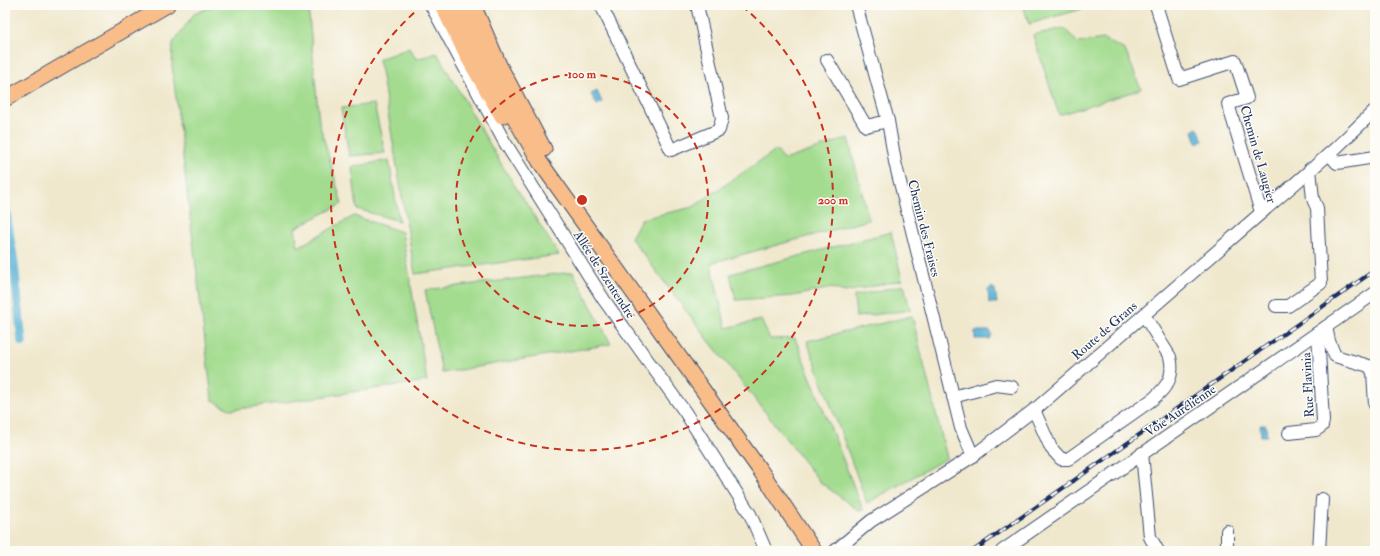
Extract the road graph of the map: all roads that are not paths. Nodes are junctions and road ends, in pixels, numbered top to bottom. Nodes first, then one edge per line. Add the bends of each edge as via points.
1 (167, 5) edge
2 (431, 5) edge
3 (442, 5) edge
4 (458, 5) edge
5 (473, 5) edge
6 (601, 5) edge
7 (697, 5) edge
8 (856, 5) edge
9 (1156, 5) edge
10 (827, 60) dead end
11 (5, 99) edge
12 (1375, 110) edge
13 (888, 121) junction
14 (1329, 154) junction
15 (1375, 157) edge
16 (540, 162) junction
17 (1310, 169) junction
18 (1261, 212) junction
19 (578, 213) junction
20 (1373, 299) edge
21 (1276, 306) dead end
22 (1144, 315) junction
23 (1322, 330) junction
24 (1012, 387) dead end
25 (953, 397) junction
26 (1375, 405) edge
27 (1034, 410) junction
28 (1289, 433) dead end
29 (1142, 453) junction
30 (973, 456) junction
31 (1322, 499) dead end
32 (1227, 531) dead end
33 (766, 551) edge
34 (814, 551) edge
35 (835, 551) edge
36 (1002, 551) edge
37 (1158, 551) edge
38 (1227, 551) edge
39 (1319, 551) edge

1 - 11 main road
2 - 33 street, Allée de Szentendre via 508,148 604,300 685,412 750,514
3 - 16 main road via 469,59 514,137 529,157
4 - 16 main road via 510,112
5 - 19 main road via 506,80
6 - 7 street via 671,150 719,130 722,118
8 - 13 street, Chemin des Fraises
9 - 18 street, Chemin de Laugier via 1179,79 1235,61 1247,98 1228,104
10 - 13 street via 866,126
12 - 14 street, Route de Grans
13 - 25 street, Chemin des Fraises via 894,157
14 - 15 street via 1338,163
14 - 17 street, Route de Grans
16 - 19 main road
17 - 18 street, Route de Grans
17 - 21 street via 1313,199 1318,208 1321,283 1288,306
18 - 22 street, Route de Grans
19 - 34 main road via 760,470
20 - 23 street, Voie Aurélienne
22 - 27 street, Route de Grans
22 - 27 street via 1170,357 1172,365 1172,377 1153,399 1068,459 1061,459 1051,448
23 - 26 street, Rue Flavinia via 1335,356 1369,366 1373,372
23 - 28 street, Rue Flavinia via 1322,426 1316,430
23 - 29 street, Voie Aurélienne
24 - 25 street via 996,385
25 - 30 street, Chemin des Fraises via 961,428
27 - 30 street, Route de Grans
29 - 36 street, Voie Aurélienne
29 - 37 street via 1150,537
30 - 35 street, Route de Grans via 871,521
31 - 39 street
32 - 38 street

